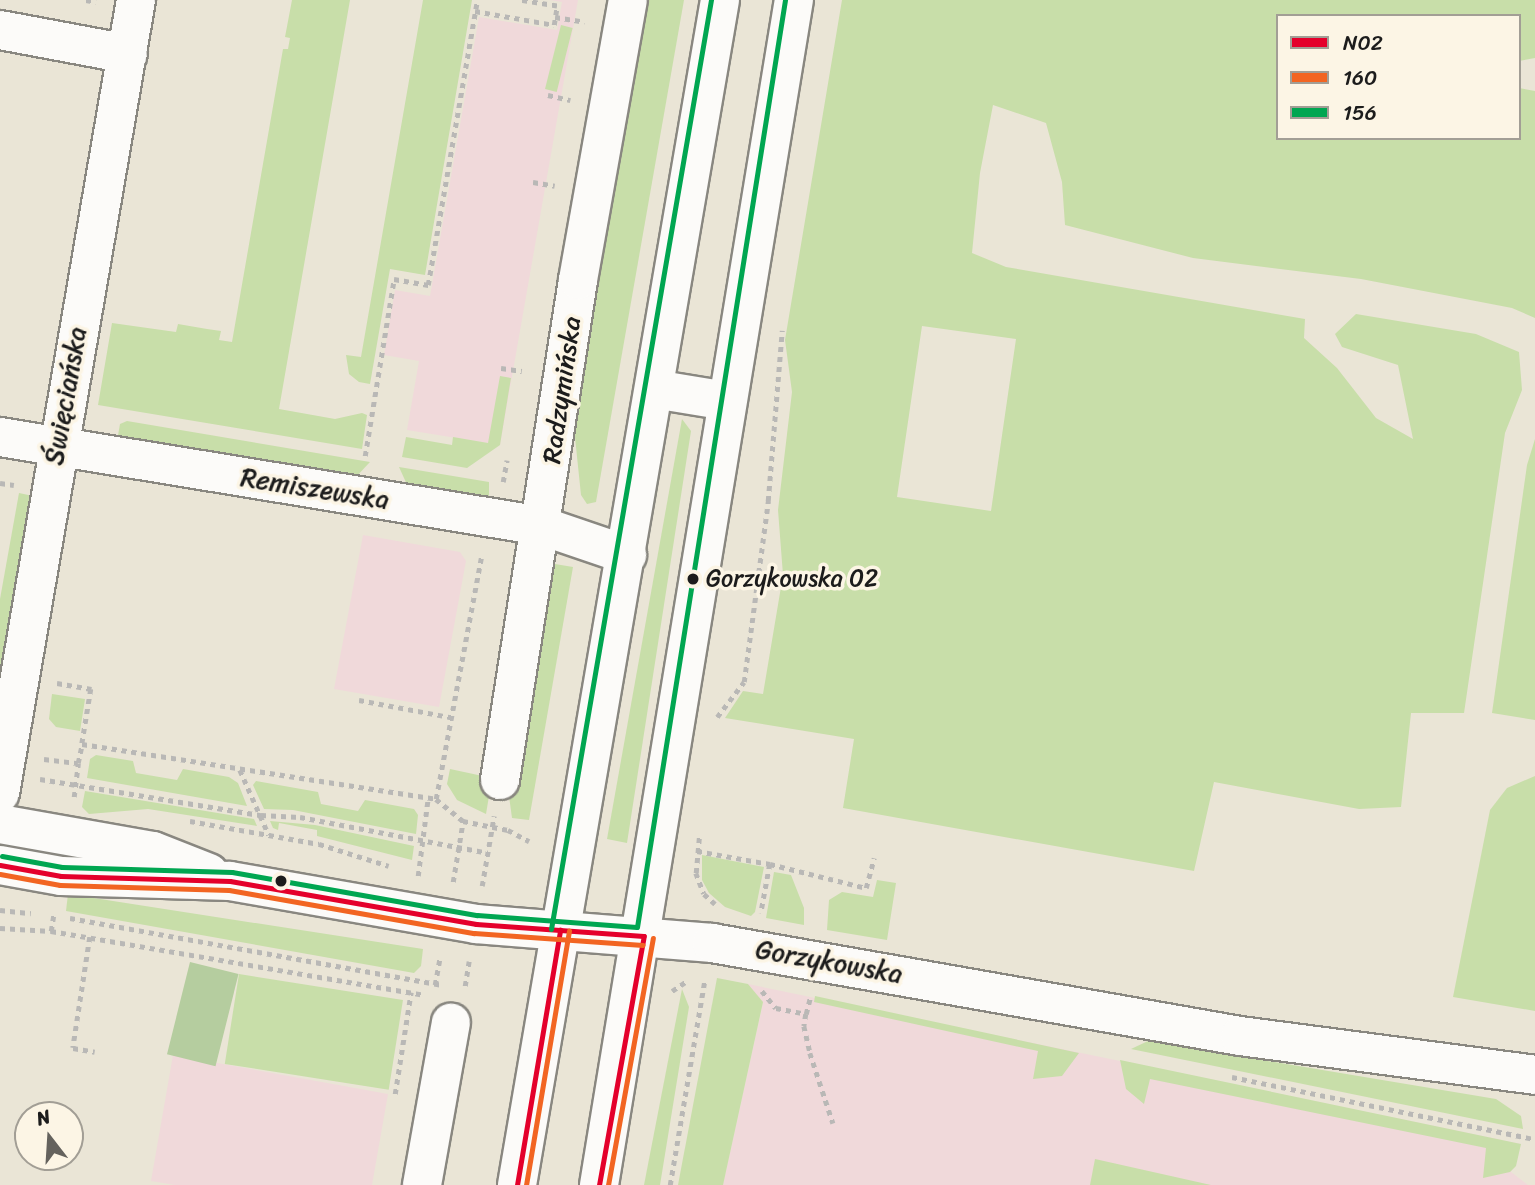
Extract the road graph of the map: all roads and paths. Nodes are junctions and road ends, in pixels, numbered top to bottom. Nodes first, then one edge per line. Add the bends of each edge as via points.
1 (136, 0) edge
2 (477, 0) edge
3 (519, 0) edge
4 (628, 0) edge
5 (720, 0) edge
6 (794, 0) edge
7 (475, 11) junction
8 (585, 11) dead end
9 (0, 30) edge
10 (581, 34) dead end
11 (128, 54) junction
12 (572, 87) dead end
13 (548, 96) dead end
14 (570, 100) junction
15 (568, 112) dead end
16 (557, 174) dead end
17 (533, 183) dead end
18 (555, 186) junction
19 (552, 199) dead end
20 (782, 327) dead end
21 (525, 358) dead end
22 (501, 368) dead end
23 (523, 372) junction
24 (520, 385) dead end
25 (654, 389) junction
26 (727, 401) junction
27 (0, 436) edge
28 (56, 448) junction
29 (508, 453) dead end
30 (365, 456) dead end
31 (542, 526) junction
32 (484, 532) junction
33 (627, 555) junction
34 (46, 681) dead end
35 (359, 700) dead end
36 (450, 717) junction
37 (714, 730) dead end
38 (82, 744) junction
39 (33, 757) dead end
40 (240, 769) junction
41 (500, 780) dead end
42 (15, 785) edge
43 (428, 798) junction
44 (436, 799) junction
45 (261, 816) junction
46 (179, 819) dead end
47 (463, 821) junction
48 (0, 824) edge
49 (701, 824) dead end
50 (269, 836) junction
51 (421, 841) junction
52 (529, 841) dead end
53 (459, 848) junction
54 (697, 851) junction
55 (488, 853) dead end
56 (874, 858) dead end
57 (770, 864) junction
58 (0, 865) edge
59 (392, 867) dead end
60 (404, 871) dead end
61 (688, 872) dead end
62 (696, 873) junction
63 (416, 875) junction
64 (428, 878) dead end
65 (230, 881) junction
66 (441, 881) dead end
67 (719, 908) dead end
68 (0, 910) edge
69 (759, 925) dead end
70 (0, 928) edge
71 (559, 930) junction
72 (643, 936) junction
73 (90, 937) junction
74 (441, 948) dead end
75 (752, 980) dead end
76 (435, 983) junction
77 (800, 990) dead end
78 (411, 992) junction
79 (671, 1001) dead end
80 (458, 1006) joint
81 (806, 1014) junction
82 (95, 1052) dead end
83 (1222, 1075) dead end
84 (1535, 1075) edge
85 (395, 1098) dead end
86 (833, 1122) dead end
87 (1535, 1139) edge
88 (422, 1185) edge
89 (517, 1185) edge
90 (599, 1185) edge
91 (670, 1185) edge

1 - 11 street, Święciańska
2 - 7 path
3 - 7 path via 557,6 554,25
4 - 31 street, Radzymińska via 578,280
5 - 25 street
6 - 26 street
7 - 30 path via 428,285 394,279
8 - 10 path
9 - 11 street
11 - 28 street, Święciańska
12 - 14 path
13 - 14 path
14 - 15 path
16 - 18 path
17 - 18 path
18 - 19 path
20 - 37 path via 768,501 744,682 716,717
21 - 23 path
22 - 23 path
23 - 24 path
25 - 26 street
25 - 33 street
26 - 72 street
27 - 28 street, Remiszewska
28 - 32 street, Remiszewska
28 - 42 street, Święciańska
29 - 32 path
31 - 32 street, Remiszewska
31 - 33 street, Remiszewska
31 - 41 street, Radzymińska
32 - 36 path via 485,548 476,566
33 - 71 street
34 - 38 path via 91,689
35 - 36 path
36 - 44 path
38 - 39 path via 79,763
38 - 40 path
40 - 43 path
40 - 45 path
42 - 45 path
43 - 44 path
43 - 51 path
44 - 47 path
45 - 50 path
45 - 51 path via 300,817
46 - 50 path
47 - 52 path via 508,830
47 - 53 path
48 - 65 street, Gorzykowska via 153,851
49 - 54 path
50 - 59 path via 319,844
51 - 53 path
51 - 63 path
53 - 55 path
53 - 66 path via 453,887
54 - 57 path
54 - 62 path
56 - 57 path via 866,888
57 - 69 path
58 - 65 street, Gorzykowska via 61,876
60 - 63 path
61 - 62 path
62 - 67 path via 704,894
63 - 64 path
65 - 71 street, Gorzykowska via 475,924
68 - 76 path via 54,915
70 - 73 path
71 - 72 street, Gorzykowska
71 - 89 street
72 - 84 street, Gorzykowska via 747,948 1240,1036
72 - 90 street
73 - 78 path
73 - 82 path via 73,1048
74 - 76 path
75 - 81 path via 776,1008
76 - 78 path via 433,996
76 - 80 path
77 - 81 path via 812,992
78 - 85 path
79 - 91 path via 673,988 707,971
80 - 88 street
81 - 86 path via 804,1026
83 - 87 path

